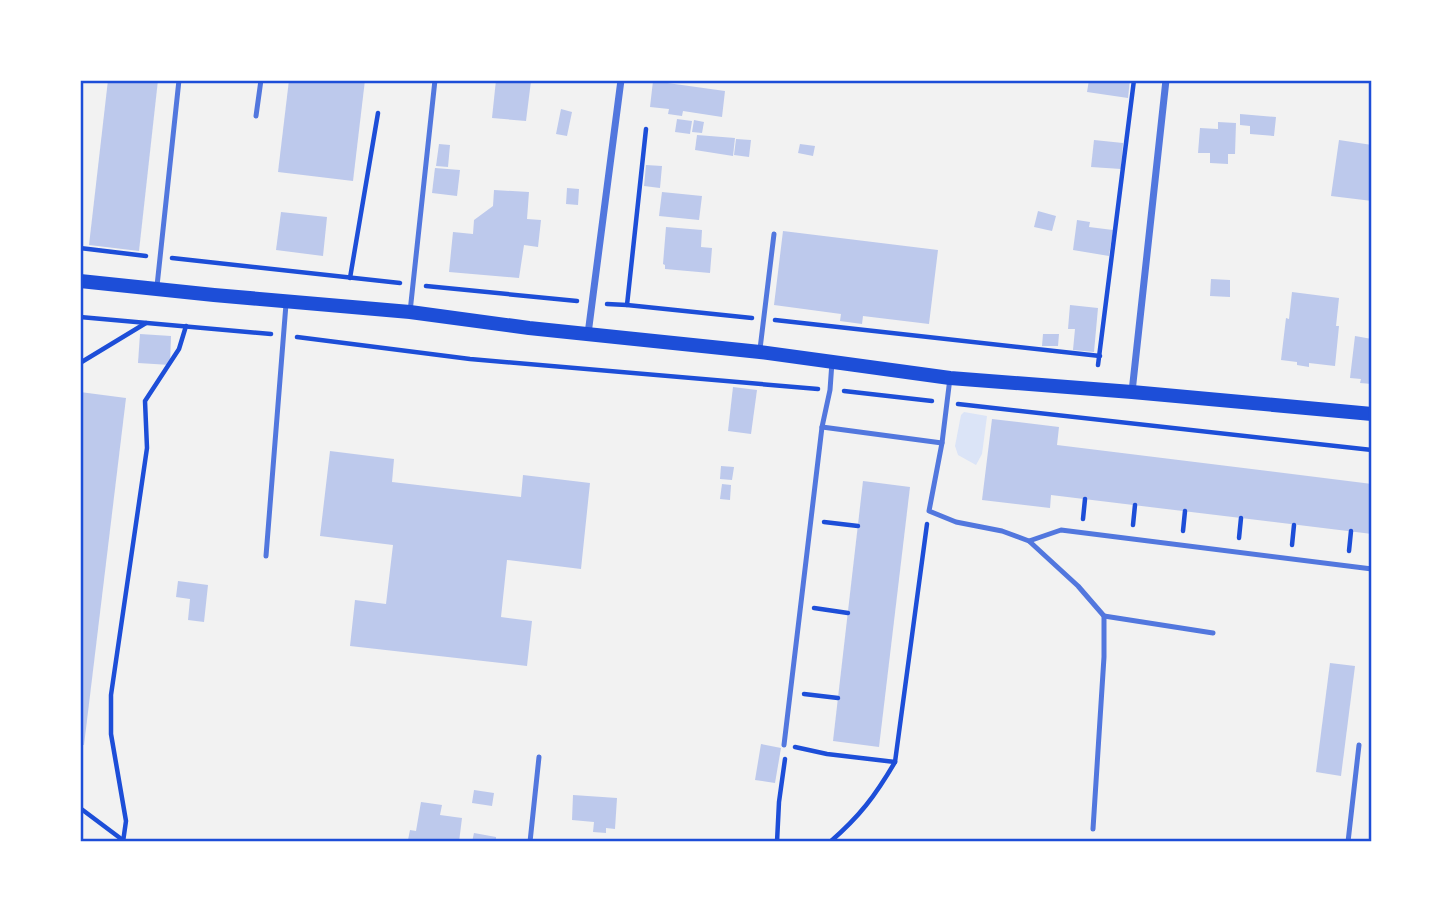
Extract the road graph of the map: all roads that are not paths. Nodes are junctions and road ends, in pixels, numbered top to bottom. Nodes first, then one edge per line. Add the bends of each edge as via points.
1 (179, 80) edge
2 (261, 80) edge
3 (435, 80) edge
4 (621, 80) edge
5 (1166, 80) edge
6 (256, 116) dead end
7 (774, 234) dead end
8 (80, 281) edge
9 (157, 288) junction
10 (286, 301) junction
11 (410, 312) junction
12 (588, 334) junction
13 (760, 352) junction
14 (832, 362) junction
15 (950, 378) junction
16 (1132, 392) junction
17 (1371, 414) edge
18 (822, 427) junction
19 (942, 443) junction
20 (1029, 541) junction
21 (266, 556) dead end
22 (1371, 569) edge
23 (1104, 616) junction
24 (1213, 633) dead end
25 (784, 745) road end
26 (1359, 745) dead end
27 (539, 757) dead end
28 (1093, 829) dead end
29 (530, 842) edge
30 (1348, 842) edge

1 - 9 lane
2 - 6 lane
3 - 11 lane
4 - 12 street
5 - 16 street
7 - 13 lane
8 - 9 main road
9 - 10 main road
10 - 11 main road
10 - 21 lane
11 - 12 main road
12 - 13 main road
13 - 14 main road
14 - 15 main road
14 - 18 lane
15 - 16 main road
15 - 19 lane
16 - 17 main road
18 - 19 lane
18 - 25 lane
19 - 20 lane via 929,511
20 - 22 lane via 1061,530
20 - 23 lane
23 - 24 lane
23 - 28 lane
26 - 30 lane
27 - 29 lane

